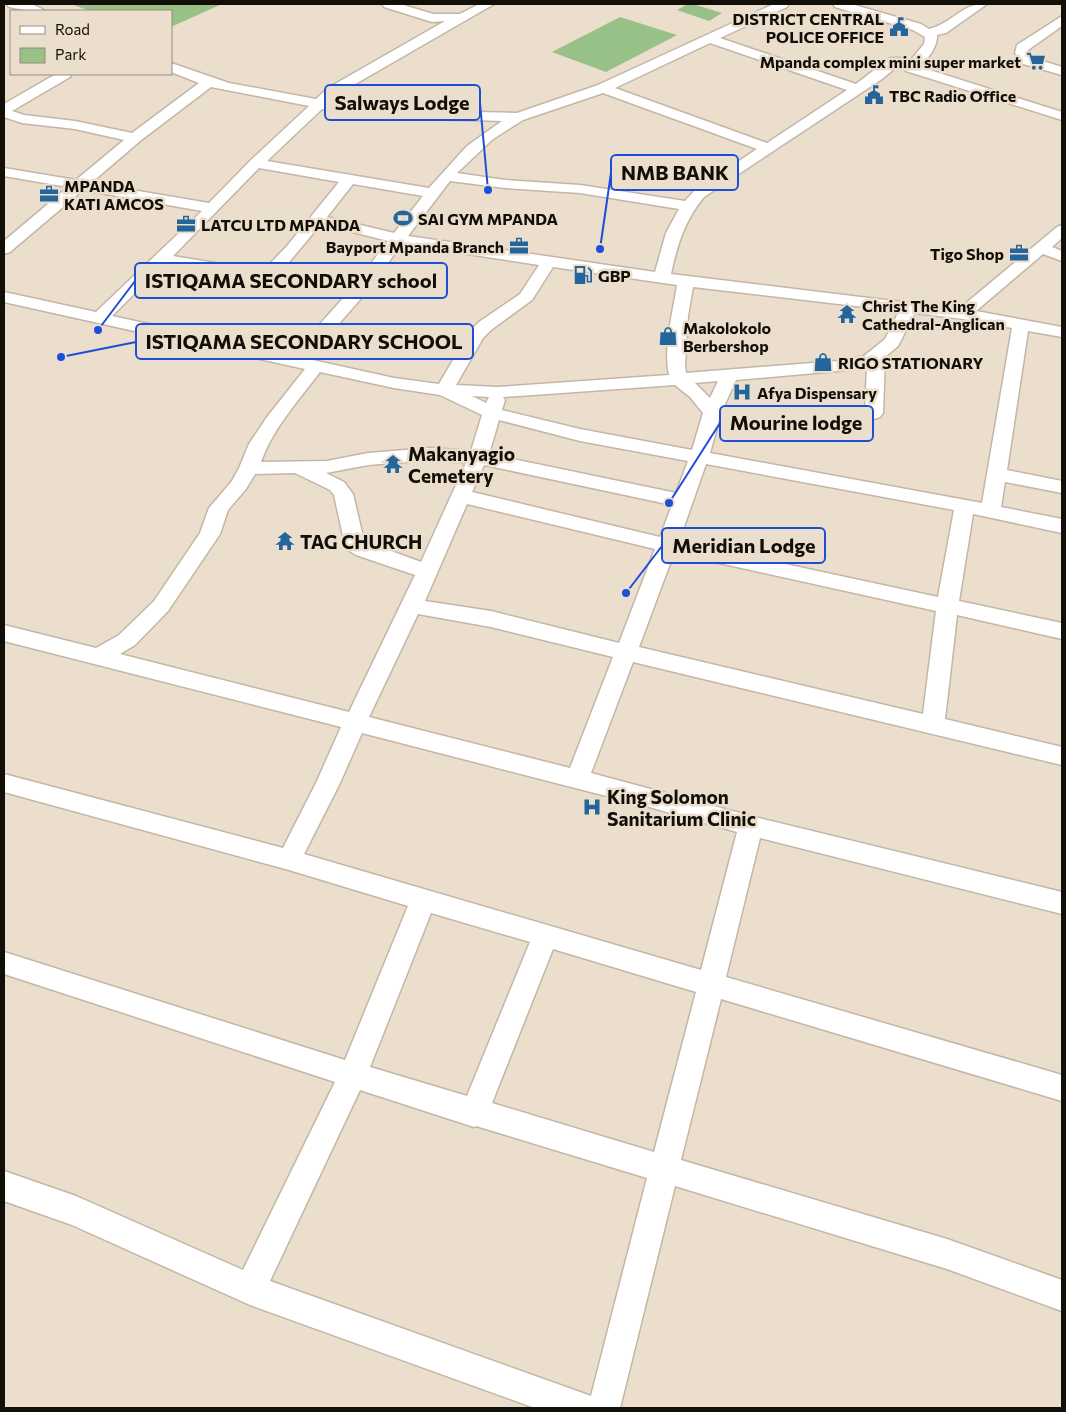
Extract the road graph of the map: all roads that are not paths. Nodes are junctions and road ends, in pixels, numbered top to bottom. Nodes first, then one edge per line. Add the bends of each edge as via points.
1 (388, 4) edge
2 (488, 4) edge
3 (782, 4) edge
4 (839, 4) edge
5 (981, 4) edge
6 (24, 6) edge
7 (37, 10) edge
8 (437, 23) junction
9 (1060, 24) edge
10 (710, 38) junction
11 (914, 57) junction
12 (172, 67) edge
13 (1062, 71) edge
14 (63, 75) edge
15 (209, 82) junction
16 (603, 88) junction
17 (856, 88) junction
18 (318, 105) junction
19 (1062, 106) edge
20 (4, 112) edge
21 (487, 116) junction
22 (1062, 116) edge
23 (518, 117) junction
24 (22, 119) junction
25 (10, 128) dead end
26 (497, 130) junction
27 (135, 138) junction
28 (768, 148) junction
29 (256, 163) junction
30 (4, 172) edge
31 (446, 176) junction
32 (350, 178) junction
33 (76, 186) junction
34 (433, 193) junction
35 (688, 206) junction
36 (213, 208) junction
37 (318, 218) junction
38 (1062, 230) edge
39 (398, 239) junction
40 (4, 248) edge
41 (1040, 248) junction
42 (1062, 256) edge
43 (161, 259) junction
44 (549, 262) junction
45 (266, 277) junction
46 (662, 278) junction
47 (686, 281) junction
48 (358, 292) junction
49 (4, 298) edge
50 (910, 307) junction
51 (963, 314) junction
52 (101, 318) junction
53 (1021, 325) junction
54 (1062, 332) edge
55 (876, 355) junction
56 (296, 362) junction
57 (316, 366) junction
58 (729, 376) junction
59 (679, 379) junction
60 (444, 390) junction
61 (498, 392) junction
62 (712, 412) junction
63 (493, 413) junction
64 (874, 413) dead end
65 (699, 456) junction
66 (478, 458) junction
67 (249, 468) junction
68 (298, 468) junction
69 (998, 474) junction
70 (1062, 487) edge
71 (461, 496) junction
72 (682, 501) junction
73 (965, 506) junction
74 (990, 510) junction
75 (1062, 526) edge
76 (667, 545) junction
77 (428, 572) junction
78 (412, 606) junction
79 (947, 607) junction
80 (1062, 631) edge
81 (4, 632) edge
82 (625, 652) junction
83 (98, 657) junction
84 (355, 722) junction
85 (933, 726) junction
86 (1062, 756) edge
87 (577, 780) junction
88 (4, 783) edge
89 (751, 826) junction
90 (288, 860) junction
91 (423, 901) junction
92 (1062, 903) edge
93 (545, 936) junction
94 (4, 963) edge
95 (710, 984) junction
96 (353, 1075) junction
97 (1062, 1088) edge
98 (474, 1113) junction
99 (665, 1170) junction
100 (4, 1186) edge
101 (250, 1289) junction
102 (1062, 1296) edge
103 (579, 1408) edge
104 (604, 1408) edge

1 - 8 street
2 - 8 street via 462,17
3 - 10 street
4 - 11 street via 917,27
5 - 11 street via 942,30
6 - 7 street
8 - 18 street
9 - 13 street via 1022,48 1020,53 1028,61
10 - 16 street
10 - 17 street
11 - 17 street
11 - 19 street via 942,69
11 - 22 street
12 - 15 street
14 - 20 street
15 - 18 street
15 - 27 street
16 - 23 street
16 - 28 street
17 - 28 street
18 - 21 street via 394,114
18 - 29 street
20 - 24 street
21 - 23 street
21 - 26 street
23 - 26 street
24 - 25 street
24 - 27 street via 75,125
26 - 31 street via 472,149
27 - 33 street
28 - 35 street via 710,186
29 - 32 street
29 - 36 street
30 - 33 street
31 - 34 street
31 - 35 street via 580,189
32 - 34 street
32 - 37 street
33 - 36 street
33 - 40 street
34 - 39 street
35 - 46 street via 676,224 668,246
36 - 43 street
37 - 39 street
37 - 45 street
38 - 41 street
39 - 44 street
39 - 48 street
41 - 42 street
41 - 51 street
43 - 45 street
43 - 52 street
44 - 46 street
44 - 60 street via 526,297 476,335
45 - 48 street
46 - 47 street
47 - 50 street
47 - 59 street via 676,352
48 - 56 street
49 - 52 street
50 - 51 street
50 - 55 street via 892,342
51 - 53 street
52 - 56 street
53 - 54 street
53 - 69 street via 1012,366
55 - 58 street via 870,360 838,366
55 - 64 street
56 - 57 street
57 - 60 street
57 - 67 street via 273,421
58 - 59 street
58 - 62 street
59 - 61 street
59 - 62 street
60 - 61 street
60 - 63 street
61 - 63 street
62 - 65 street
63 - 65 street via 580,435
63 - 66 street
65 - 72 street
65 - 73 street
66 - 68 street via 430,454
66 - 71 street
66 - 72 street
67 - 68 street
67 - 83 street via 219,508 210,534 161,606 127,640
68 - 77 street via 336,486 343,494 355,545
69 - 70 street
69 - 74 street
71 - 76 street
71 - 77 street
72 - 76 street
73 - 74 street
73 - 79 street
74 - 75 street
76 - 79 street
76 - 82 street
77 - 78 street
78 - 82 street via 491,619
78 - 84 street
79 - 80 street
79 - 85 street
81 - 83 street
82 - 85 street
82 - 87 street
83 - 84 street
84 - 87 street
84 - 90 street
85 - 86 street
87 - 89 street
88 - 90 street
89 - 92 street
89 - 95 street
90 - 91 street
91 - 93 street
91 - 96 street
93 - 95 street
93 - 98 street
94 - 96 street
95 - 97 street
95 - 99 street
96 - 98 street
96 - 101 street
98 - 99 street
99 - 102 street via 947,1254
99 - 104 street
100 - 101 street via 76,1211
101 - 103 street

